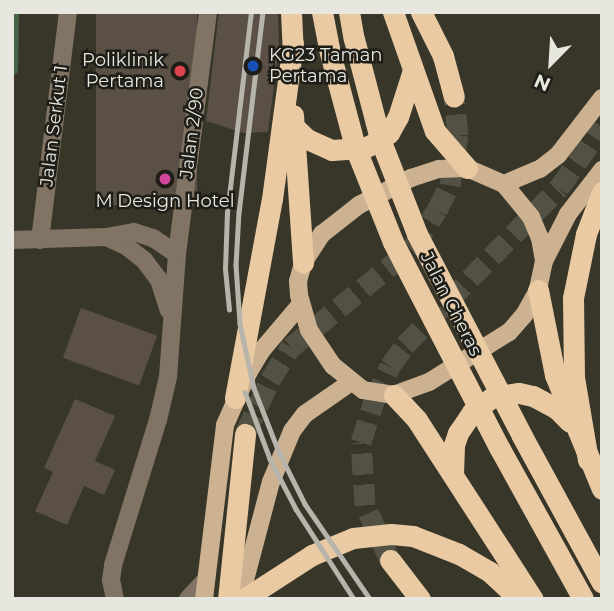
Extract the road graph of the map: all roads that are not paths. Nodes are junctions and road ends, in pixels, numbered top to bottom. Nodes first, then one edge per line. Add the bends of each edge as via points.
1 (68, 12) edge
2 (208, 12) edge
3 (291, 12) edge
4 (322, 12) edge
5 (349, 12) edge
6 (393, 12) edge
7 (421, 12) edge
8 (293, 43) junction
9 (414, 70) junction
10 (454, 97) tunnel mouth
11 (602, 98) edge
12 (590, 114) junction
13 (293, 126) junction
14 (602, 130) edge
15 (467, 168) junction
16 (602, 170) edge
17 (504, 184) junction
18 (602, 192) edge
19 (106, 237) junction
20 (12, 240) edge
21 (40, 240) junction
22 (177, 254) junction
23 (544, 261) junction
24 (303, 263) junction
25 (538, 290) junction
26 (300, 305) junction
27 (173, 317) junction
28 (351, 382) junction
29 (394, 395) junction
30 (235, 398) junction
31 (573, 425) junction
32 (245, 434) tunnel mouth
33 (588, 460) junction
34 (453, 474) junction
35 (602, 489) edge
36 (390, 560) tunnel mouth
37 (206, 580) junction
38 (602, 583) edge
39 (119, 596) edge
40 (188, 599) edge
41 (204, 599) edge
42 (228, 599) edge
43 (242, 599) edge
44 (420, 599) edge
45 (519, 599) edge
46 (533, 599) edge
47 (583, 599) edge

1 - 21 street, Jalan Serkut 1
2 - 22 street, Jalan 2/90
3 - 8 highway
4 - 47 highway, Jalan Cheras, bridge via 355,147 393,242
5 - 38 highway, Jalan Cheras, bridge via 380,139 416,234
6 - 9 highway
7 - 10 highway via 443,56
8 - 13 highway
8 - 30 highway via 270,212
9 - 13 highway via 398,117 377,142 364,148 331,150
9 - 15 highway via 435,131
11 - 12 main road
12 - 14 main road
12 - 17 main road via 549,163
13 - 24 highway
15 - 17 main road
15 - 24 main road via 439,169 411,178 359,205 323,234
16 - 23 main road via 568,214
17 - 23 main road via 531,217
18 - 33 highway via 586,234 573,298 574,377
19 - 21 street
19 - 22 street via 134,232
19 - 27 street via 144,260 159,280
20 - 21 street
22 - 27 street, Jalan 2/90
23 - 25 main road
24 - 26 main road via 298,281
25 - 29 main road via 509,331 429,382
25 - 31 highway via 549,355
26 - 28 main road via 321,351
26 - 30 main road via 262,350
27 - 39 street, Jalan 2/90 via 168,377 158,421 113,565
28 - 29 main road via 363,390
28 - 43 main road via 305,414 292,431 271,482
29 - 34 highway
30 - 37 main road via 225,425
31 - 33 highway
31 - 34 highway via 558,409 533,396 493,397 472,412 458,433
32 - 42 highway
33 - 35 highway
34 - 46 highway
36 - 44 highway
37 - 40 street
37 - 41 main road
43 - 45 highway via 312,555 353,538 391,534 413,536 459,554 490,572

